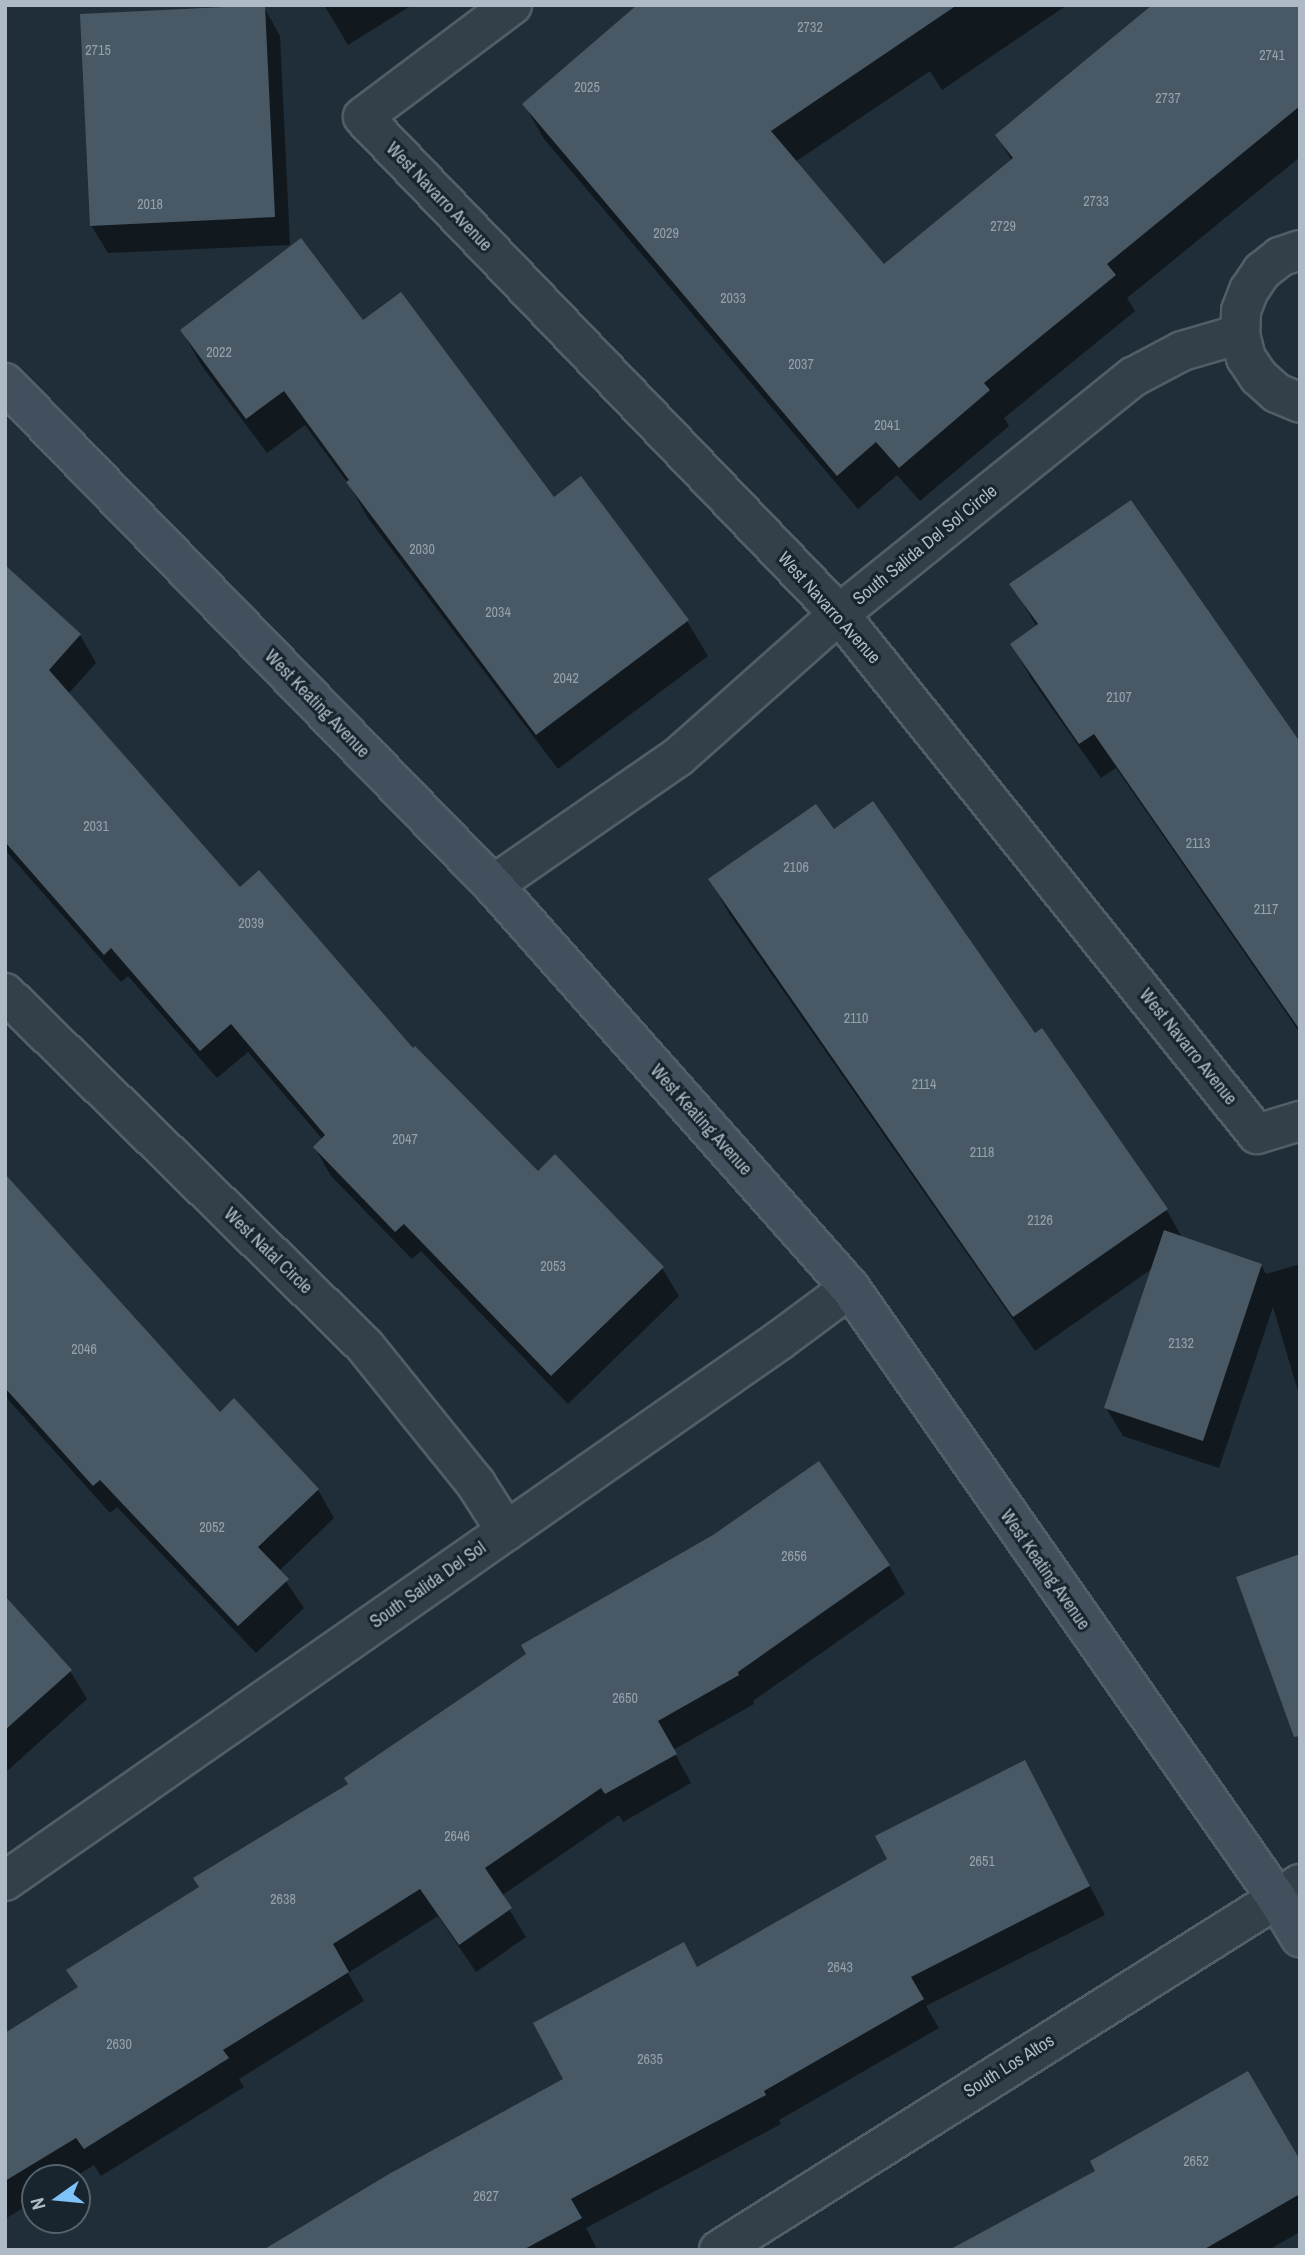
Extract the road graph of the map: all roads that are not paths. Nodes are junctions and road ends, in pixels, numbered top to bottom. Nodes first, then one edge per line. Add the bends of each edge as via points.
1 (512, 5) edge
2 (1300, 250) edge
3 (1240, 334) junction
4 (5, 383) edge
5 (1300, 402) edge
6 (839, 614) junction
7 (493, 885) junction
8 (5, 993) edge
9 (1300, 1121) edge
10 (850, 1288) junction
11 (506, 1531) junction
12 (5, 1881) edge
13 (1288, 1891) edge
14 (1300, 1937) edge
15 (719, 2250) edge

1 - 6 street, West Navarro Avenue via 363,117
2 - 3 street via 1280,257 1262,271 1241,311
3 - 5 street via 1246,358 1259,377 1277,394
3 - 6 street, South Salida Del Sol Circle via 1182,351 1133,377
4 - 7 street, West Keating Avenue
6 - 7 street, South Salida Del Sol Circle via 678,757
6 - 9 street, West Navarro Avenue via 1257,1133
7 - 10 street, West Keating Avenue
8 - 11 street, West Natal Circle via 363,1345 476,1483
10 - 11 street, South Salida Del Sol
10 - 13 street, West Keating Avenue via 884,1341
11 - 12 street, South Salida Del Sol
13 - 14 street, West Keating Avenue
13 - 15 street, South Los Altos

